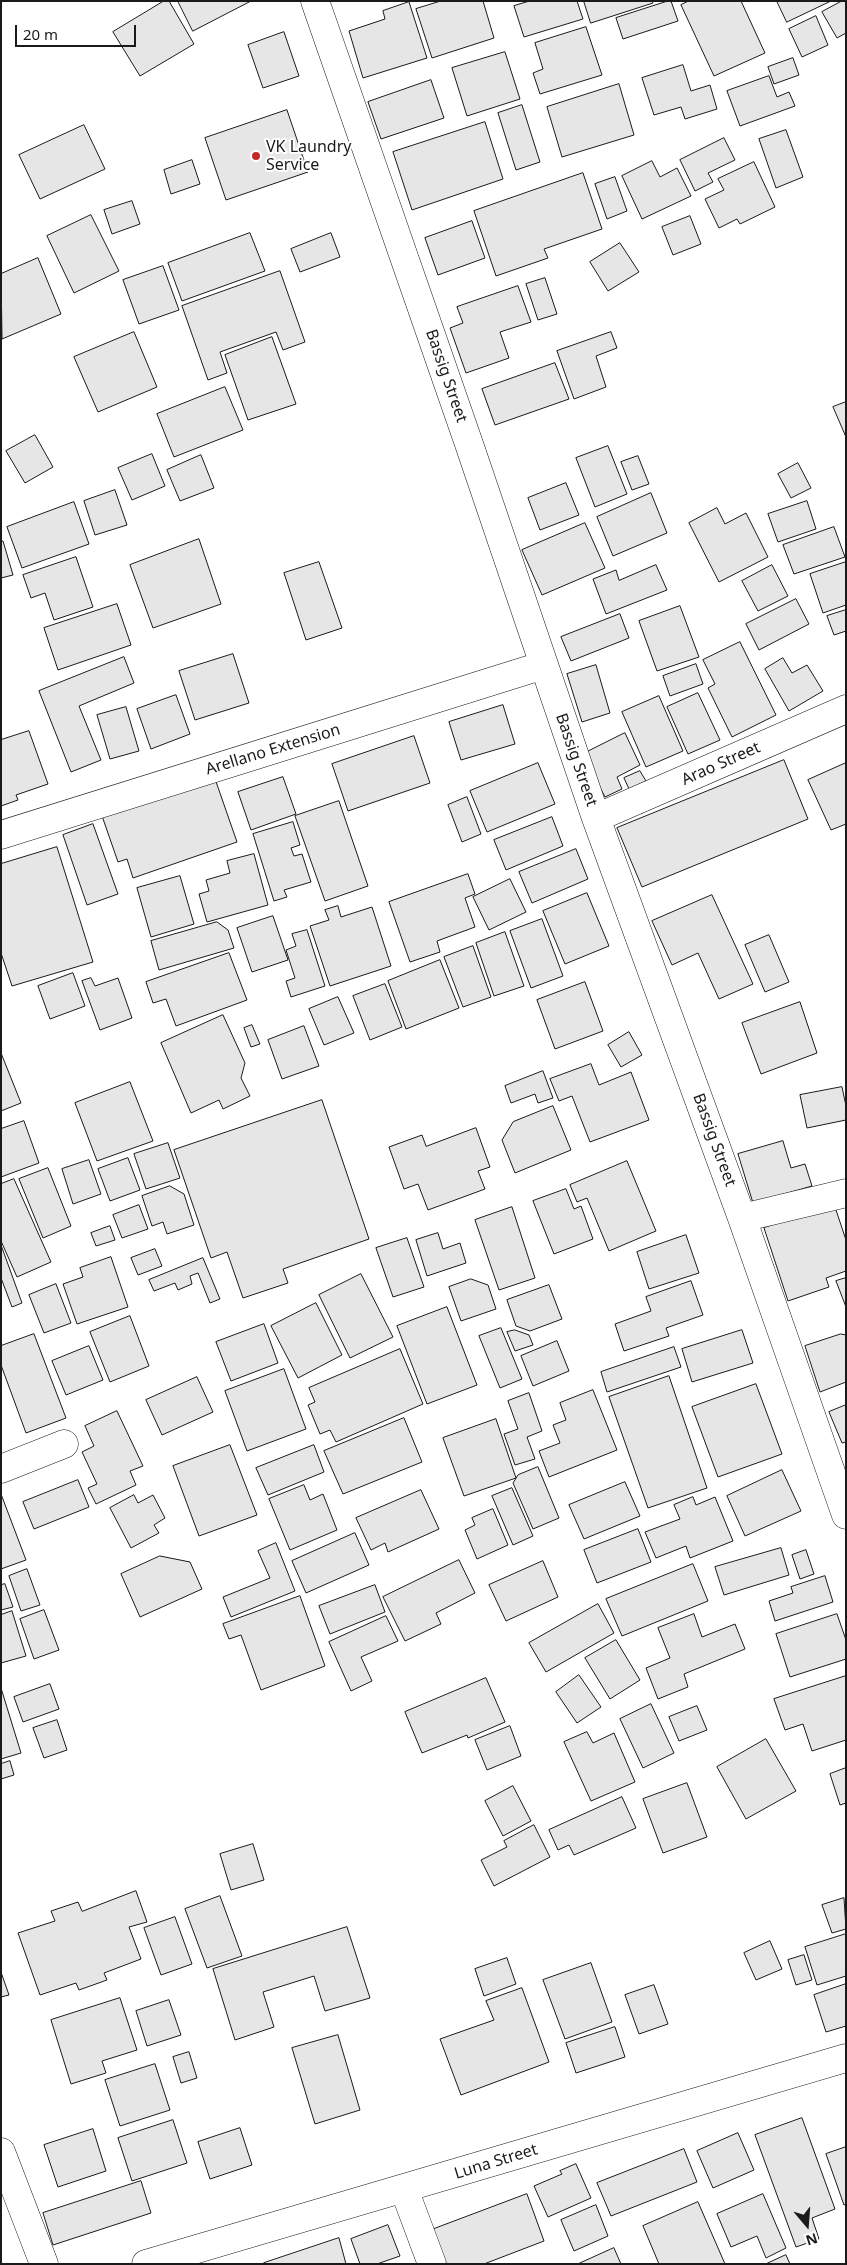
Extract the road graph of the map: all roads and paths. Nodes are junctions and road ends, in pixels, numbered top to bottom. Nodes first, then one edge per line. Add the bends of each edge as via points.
1 (315, 1) edge
2 (544, 665) junction
3 (846, 709) edge
4 (596, 818) junction
5 (1, 835) edge
6 (846, 1193) edge
7 (742, 1218) junction
8 (64, 1444) dead end
9 (1, 1469) edge
10 (846, 1515) edge
11 (846, 2058) edge
12 (1, 2152) edge
13 (404, 2189) junction
14 (44, 2264) edge
15 (146, 2264) edge
16 (432, 2264) edge

1 - 2 street, Bassig Street
2 - 4 street, Bassig Street
2 - 5 street, Arellano Extension
3 - 4 street, Arao Street
4 - 7 street, Bassig Street
6 - 7 street
7 - 10 street, Bassig Street
8 - 9 street
11 - 13 street, Luna Street
12 - 14 street
13 - 15 street, Luna Street
13 - 16 street

